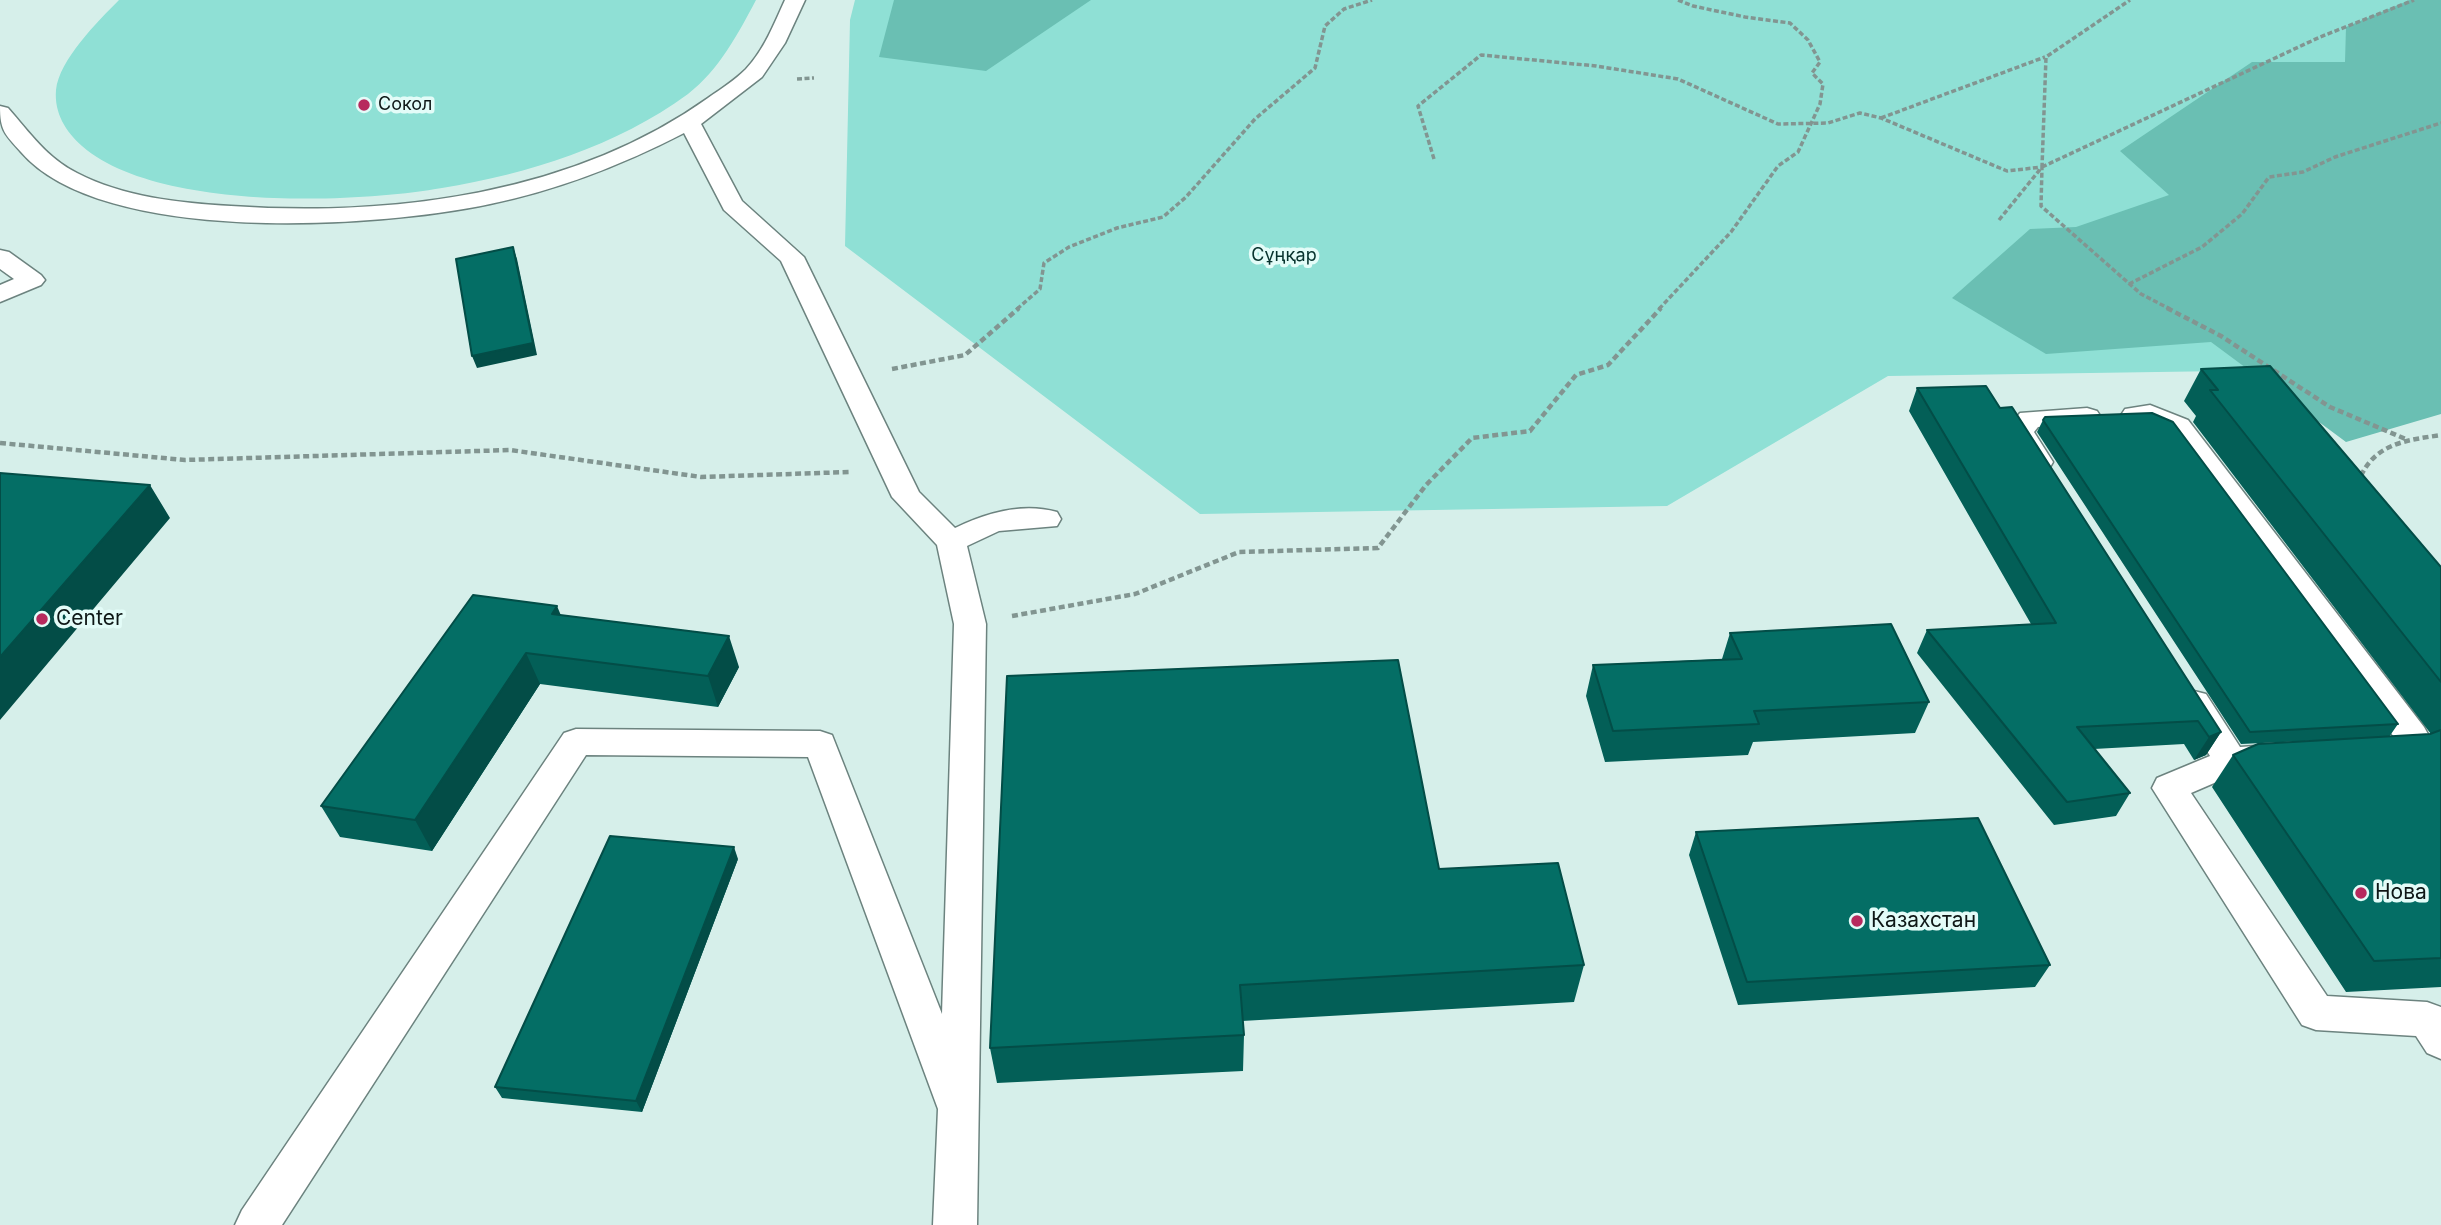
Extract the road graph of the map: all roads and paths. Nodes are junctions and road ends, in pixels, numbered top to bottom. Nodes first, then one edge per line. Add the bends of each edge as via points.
1 (795, 0) edge
2 (1372, 0) edge
3 (1678, 0) edge
4 (2130, 0) edge
5 (2414, 0) edge
6 (2046, 57) junction
7 (0, 113) edge
8 (1881, 118) junction
9 (690, 122) junction
10 (1811, 123) junction
11 (2441, 123) edge
12 (1433, 159) dead end
13 (2042, 167) junction
14 (1999, 220) dead end
15 (0, 257) edge
16 (2129, 284) junction
17 (0, 294) edge
18 (850, 377) junction
19 (2441, 435) edge
20 (2408, 440) junction
21 (0, 443) edge
22 (895, 471) junction
23 (2360, 478) edge
24 (2057, 490) edge
25 (1046, 519) dead end
26 (951, 542) junction
27 (970, 624) junction
28 (2178, 678) edge
29 (2351, 754) edge
30 (2298, 757) edge
31 (2231, 761) junction
32 (2441, 1041) edge
33 (959, 1110) junction
34 (257, 1225) edge
35 (955, 1225) edge

1 - 9 lane via 777,39 748,79
2 - 18 path via 1344,9 1325,26 1315,68 1255,119 1163,217 1117,228 1069,247 1044,263 1040,289 965,355
3 - 10 path via 1790,23 1808,40 1820,62 1812,73 1823,84 1821,104
4 - 6 path
5 - 13 path via 2320,37
6 - 8 path
6 - 13 path
7 - 9 lane via 26,146 55,170 111,195 257,217 355,217 446,206 539,184 624,154
8 - 10 path via 1860,113
8 - 13 path via 2007,171
9 - 18 lane via 732,205 792,257
10 - 12 path via 1778,124 1678,79 1584,64 1480,55 1418,106
10 - 27 path via 1798,152 1777,166 1731,232 1608,365 1576,374 1530,431 1472,438 1426,485 1378,548 1239,552 1135,594
11 - 16 path via 2303,172 2269,177 2242,215 2202,247
13 - 14 path
13 - 16 path via 2040,206
15 - 17 lane via 32,280
16 - 20 path via 2221,336 2330,407
18 - 22 lane
19 - 20 path
20 - 23 path via 2375,452 2365,462
21 - 22 path via 185,460 510,450 701,477
22 - 26 lane via 908,496
24 - 29 lane via 2020,431 2030,419 2150,414 2178,426 2413,736 2404,751
25 - 26 lane via 994,521
26 - 27 lane
27 - 33 lane
28 - 31 lane
30 - 31 lane
31 - 32 lane via 2169,788 2316,1013 2427,1019
33 - 34 lane via 820,744 576,742
33 - 35 lane

